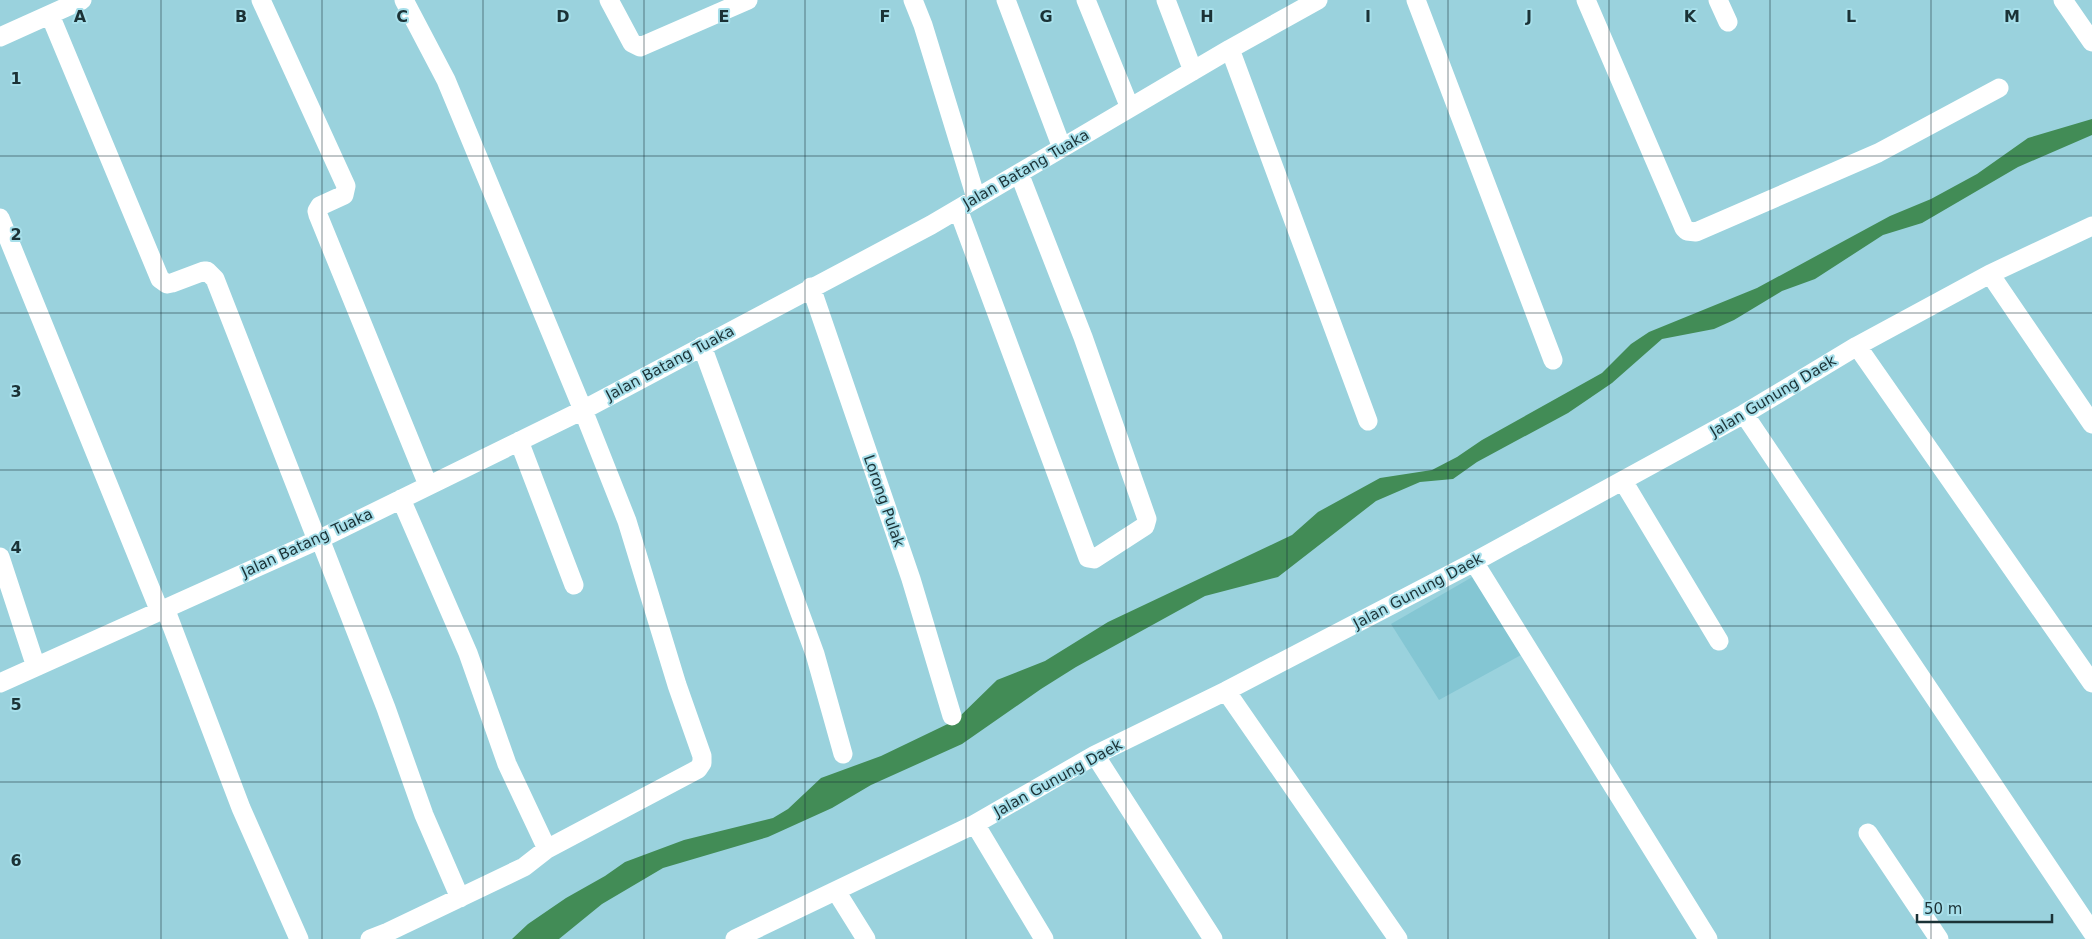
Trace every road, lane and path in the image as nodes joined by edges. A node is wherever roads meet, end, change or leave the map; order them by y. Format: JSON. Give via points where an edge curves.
{"nodes":[{"id":1,"x":82,"y":0,"type":"edge"},
{"id":2,"x":261,"y":0,"type":"edge"},
{"id":3,"x":404,"y":0,"type":"edge"},
{"id":4,"x":609,"y":0,"type":"edge"},
{"id":5,"x":748,"y":0,"type":"edge"},
{"id":6,"x":913,"y":0,"type":"edge"},
{"id":7,"x":1006,"y":0,"type":"edge"},
{"id":8,"x":1086,"y":0,"type":"edge"},
{"id":9,"x":1166,"y":0,"type":"edge"},
{"id":10,"x":1318,"y":0,"type":"edge"},
{"id":11,"x":1416,"y":0,"type":"edge"},
{"id":12,"x":1586,"y":0,"type":"edge"},
{"id":13,"x":1718,"y":0,"type":"edge"},
{"id":14,"x":2063,"y":0,"type":"edge"},
{"id":15,"x":49,"y":10,"type":"edge"},
{"id":16,"x":1728,"y":22,"type":"dead end"},
{"id":17,"x":0,"y":37,"type":"edge"},
{"id":18,"x":2092,"y":42,"type":"edge"},
{"id":19,"x":1230,"y":49,"type":"junction"},
{"id":20,"x":1193,"y":71,"type":"junction"},
{"id":21,"x":1999,"y":88,"type":"dead end"},
{"id":22,"x":1130,"y":108,"type":"junction"},
{"id":23,"x":1062,"y":148,"type":"junction"},
{"id":24,"x":1020,"y":173,"type":"junction"},
{"id":25,"x":976,"y":198,"type":"junction"},
{"id":26,"x":958,"y":209,"type":"junction"},
{"id":27,"x":0,"y":218,"type":"edge"},
{"id":28,"x":2092,"y":226,"type":"edge"},
{"id":29,"x":1990,"y":274,"type":"junction"},
{"id":30,"x":811,"y":288,"type":"junction"},
{"id":31,"x":702,"y":346,"type":"junction"},
{"id":32,"x":1857,"y":346,"type":"junction"},
{"id":33,"x":1553,"y":360,"type":"dead end"},
{"id":34,"x":583,"y":410,"type":"junction"},
{"id":35,"x":1744,"y":414,"type":"junction"},
{"id":36,"x":1368,"y":421,"type":"dead end"},
{"id":37,"x":2092,"y":424,"type":"edge"},
{"id":38,"x":519,"y":441,"type":"junction"},
{"id":39,"x":1623,"y":481,"type":"junction"},
{"id":40,"x":428,"y":486,"type":"junction"},
{"id":41,"x":401,"y":499,"type":"junction"},
{"id":42,"x":318,"y":540,"type":"junction"},
{"id":43,"x":0,"y":557,"type":"edge"},
{"id":44,"x":1474,"y":562,"type":"junction"},
{"id":45,"x":574,"y":585,"type":"dead end"},
{"id":46,"x":162,"y":610,"type":"junction"},
{"id":47,"x":1719,"y":641,"type":"dead end"},
{"id":48,"x":36,"y":667,"type":"junction"},
{"id":49,"x":0,"y":683,"type":"edge"},
{"id":50,"x":2092,"y":683,"type":"edge"},
{"id":51,"x":1226,"y":691,"type":"junction"},
{"id":52,"x":952,"y":716,"type":"dead end"},
{"id":53,"x":843,"y":754,"type":"dead end"},
{"id":54,"x":1095,"y":755,"type":"junction"},
{"id":55,"x":975,"y":824,"type":"junction"},
{"id":56,"x":1868,"y":833,"type":"dead end"},
{"id":57,"x":547,"y":849,"type":"junction"},
{"id":58,"x":836,"y":891,"type":"junction"},
{"id":59,"x":460,"y":898,"type":"junction"},
{"id":60,"x":2092,"y":932,"type":"edge"},
{"id":61,"x":300,"y":939,"type":"edge"},
{"id":62,"x":370,"y":939,"type":"edge"},
{"id":63,"x":735,"y":939,"type":"edge"},
{"id":64,"x":866,"y":939,"type":"edge"},
{"id":65,"x":1044,"y":939,"type":"edge"},
{"id":66,"x":1213,"y":939,"type":"edge"},
{"id":67,"x":1398,"y":939,"type":"edge"},
{"id":68,"x":1708,"y":939,"type":"edge"},
{"id":69,"x":1939,"y":939,"type":"edge"}],
"edges":[{"from":1,"to":15,"type":"street"},
{"from":2,"to":40,"type":"street","via":[[346,186],[344,195],[320,206],[318,215]]},
{"from":3,"to":34,"type":"street","via":[[446,80]]},
{"from":4,"to":5,"type":"street","via":[[632,43],[640,47]]},
{"from":6,"to":25,"type":"street"},
{"from":7,"to":23,"type":"street"},
{"from":8,"to":22,"type":"street"},
{"from":9,"to":20,"type":"street"},
{"from":10,"to":19,"type":"street","name":"Jalan Batang Tuaka"},
{"from":11,"to":33,"type":"street"},
{"from":12,"to":21,"type":"street","via":[[1687,231],[1696,232],[1878,153]]},
{"from":13,"to":16,"type":"street"},
{"from":14,"to":18,"type":"street"},
{"from":15,"to":17,"type":"street"},
{"from":15,"to":42,"type":"street","via":[[160,279],[167,284],[204,271],[215,279]]},
{"from":19,"to":20,"type":"street","name":"Jalan Batang Tuaka"},
{"from":19,"to":36,"type":"street"},
{"from":20,"to":22,"type":"street","name":"Jalan Batang Tuaka"},
{"from":22,"to":23,"type":"street","name":"Jalan Batang Tuaka"},
{"from":23,"to":24,"type":"street","name":"Jalan Batang Tuaka"},
{"from":24,"to":25,"type":"street","name":"Jalan Batang Tuaka"},
{"from":24,"to":26,"type":"street","via":[[1083,337],[1147,519],[1145,526],[1094,559],[1088,558]]},
{"from":25,"to":26,"type":"street","name":"Jalan Batang Tuaka"},
{"from":26,"to":30,"type":"street","name":"Jalan Batang Tuaka"},
{"from":27,"to":46,"type":"street"},
{"from":28,"to":29,"type":"street","name":"Jalan Gunung Daek"},
{"from":29,"to":32,"type":"street","name":"Jalan Gunung Daek"},
{"from":29,"to":37,"type":"street"},
{"from":30,"to":31,"type":"street","name":"Jalan Batang Tuaka"},
{"from":30,"to":52,"type":"street","name":"Lorong Pulak","via":[[911,579]]},
{"from":31,"to":34,"type":"street","name":"Jalan Batang Tuaka"},
{"from":31,"to":53,"type":"street","via":[[815,654]]},
{"from":32,"to":35,"type":"street","name":"Jalan Gunung Daek"},
{"from":32,"to":50,"type":"street"},
{"from":34,"to":38,"type":"street","name":"Jalan Batang Tuaka"},
{"from":34,"to":57,"type":"street","via":[[627,520],[702,763],[682,778]]},
{"from":35,"to":39,"type":"street","name":"Jalan Gunung Daek"},
{"from":35,"to":60,"type":"street"},
{"from":38,"to":40,"type":"street","name":"Jalan Batang Tuaka"},
{"from":38,"to":45,"type":"street"},
{"from":39,"to":44,"type":"street","name":"Jalan Gunung Daek"},
{"from":39,"to":47,"type":"street"},
{"from":40,"to":41,"type":"street","name":"Jalan Batang Tuaka"},
{"from":41,"to":42,"type":"street","name":"Jalan Batang Tuaka"},
{"from":41,"to":57,"type":"street","via":[[468,653],[508,764]]},
{"from":42,"to":46,"type":"street","name":"Jalan Batang Tuaka"},
{"from":42,"to":59,"type":"street","via":[[386,708],[424,815]]},
{"from":43,"to":48,"type":"street"},
{"from":44,"to":51,"type":"street","name":"Jalan Gunung Daek"},
{"from":44,"to":68,"type":"street"},
{"from":46,"to":48,"type":"street","name":"Jalan Batang Tuaka"},
{"from":46,"to":61,"type":"street","via":[[241,808]]},
{"from":48,"to":49,"type":"street","name":"Jalan Batang Tuaka"},
{"from":51,"to":54,"type":"street","name":"Jalan Gunung Daek"},
{"from":51,"to":67,"type":"street"},
{"from":54,"to":55,"type":"street","name":"Jalan Gunung Daek"},
{"from":54,"to":66,"type":"street"},
{"from":55,"to":58,"type":"street","name":"Jalan Gunung Daek"},
{"from":55,"to":65,"type":"street"},
{"from":56,"to":69,"type":"street"},
{"from":57,"to":59,"type":"street","via":[[524,867]]},
{"from":58,"to":63,"type":"street","name":"Jalan Gunung Daek"},
{"from":58,"to":64,"type":"street"},
{"from":59,"to":62,"type":"street"}]}
